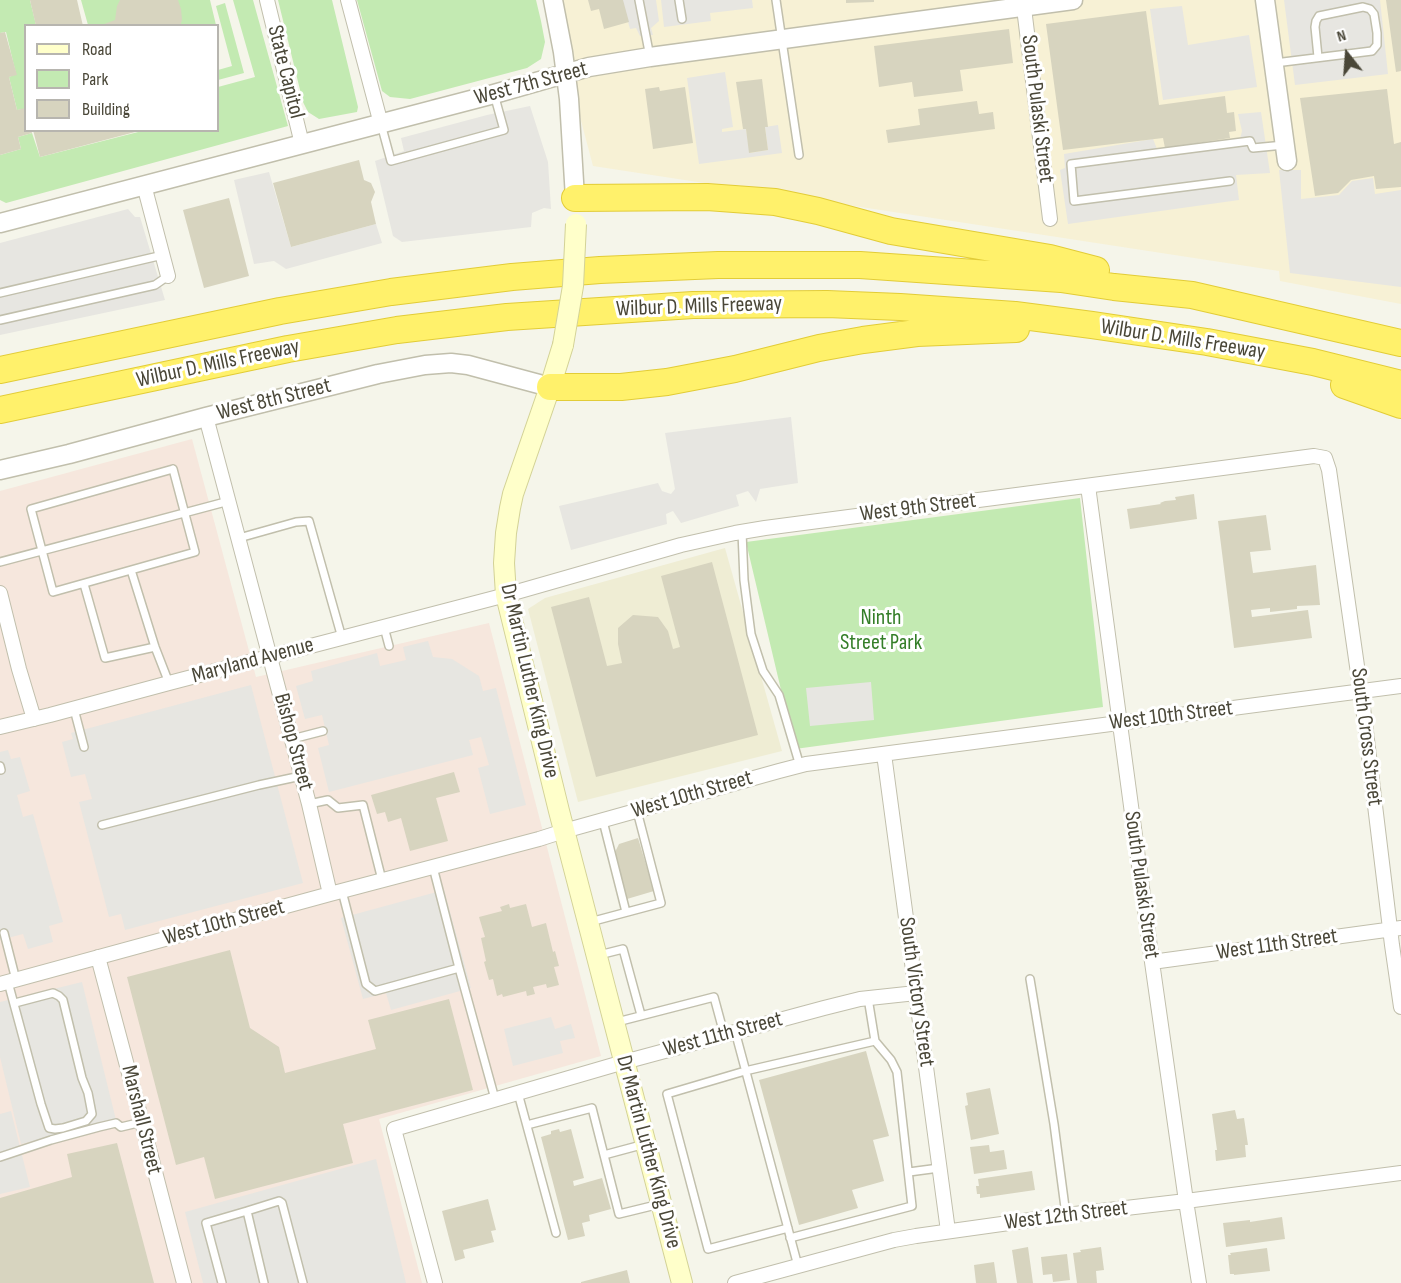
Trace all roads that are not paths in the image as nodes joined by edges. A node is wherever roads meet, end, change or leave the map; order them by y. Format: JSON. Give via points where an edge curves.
{"nodes":[{"id":1,"x":267,"y":0,"type":"edge"},
{"id":2,"x":348,"y":0,"type":"edge"},
{"id":3,"x":553,"y":0,"type":"edge"},
{"id":4,"x":639,"y":0,"type":"edge"},
{"id":5,"x":679,"y":0,"type":"edge"},
{"id":6,"x":776,"y":0,"type":"edge"},
{"id":7,"x":1073,"y":0,"type":"edge"},
{"id":8,"x":1265,"y":0,"type":"edge"},
{"id":9,"x":1024,"y":4,"type":"edge"},
{"id":10,"x":682,"y":19,"type":"dead end"},
{"id":11,"x":782,"y":39,"type":"junction"},
{"id":12,"x":650,"y":57,"type":"junction"},
{"id":13,"x":1318,"y":57,"type":"junction"},
{"id":14,"x":1273,"y":63,"type":"junction"},
{"id":15,"x":566,"y":73,"type":"junction"},
{"id":16,"x":494,"y":94,"type":"junction"},
{"id":17,"x":381,"y":124,"type":"junction"},
{"id":18,"x":302,"y":144,"type":"junction"},
{"id":19,"x":1285,"y":153,"type":"joint"},
{"id":20,"x":799,"y":155,"type":"dead end"},
{"id":21,"x":1230,"y":181,"type":"dead end"},
{"id":22,"x":144,"y":185,"type":"junction"},
{"id":23,"x":575,"y":198,"type":"junction"},
{"id":24,"x":1050,"y":219,"type":"dead end"},
{"id":25,"x":0,"y":223,"type":"edge"},
{"id":26,"x":163,"y":255,"type":"junction"},
{"id":27,"x":168,"y":276,"type":"joint"},
{"id":28,"x":0,"y":293,"type":"edge"},
{"id":29,"x":1192,"y":295,"type":"junction"},
{"id":30,"x":0,"y":320,"type":"edge"},
{"id":31,"x":1092,"y":325,"type":"junction"},
{"id":32,"x":1341,"y":328,"type":"junction"},
{"id":33,"x":1401,"y":332,"type":"edge"},
{"id":34,"x":1401,"y":343,"type":"edge"},
{"id":35,"x":1248,"y":350,"type":"junction"},
{"id":36,"x":0,"y":369,"type":"edge"},
{"id":37,"x":1401,"y":384,"type":"edge"},
{"id":38,"x":550,"y":387,"type":"junction"},
{"id":39,"x":1401,"y":405,"type":"edge"},
{"id":40,"x":0,"y":410,"type":"edge"},
{"id":41,"x":206,"y":417,"type":"junction"},
{"id":42,"x":1329,"y":468,"type":"joint"},
{"id":43,"x":0,"y":470,"type":"edge"},
{"id":44,"x":1088,"y":486,"type":"junction"},
{"id":45,"x":229,"y":501,"type":"junction"},
{"id":46,"x":185,"y":513,"type":"junction"},
{"id":47,"x":742,"y":532,"type":"junction"},
{"id":48,"x":239,"y":538,"type":"junction"},
{"id":49,"x":42,"y":551,"type":"junction"},
{"id":50,"x":0,"y":562,"type":"edge"},
{"id":51,"x":131,"y":570,"type":"junction"},
{"id":52,"x":84,"y":584,"type":"junction"},
{"id":53,"x":0,"y":593,"type":"edge"},
{"id":54,"x":506,"y":595,"type":"junction"},
{"id":55,"x":384,"y":627,"type":"junction"},
{"id":56,"x":342,"y":638,"type":"junction"},
{"id":57,"x":389,"y":646,"type":"dead end"},
{"id":58,"x":155,"y":647,"type":"junction"},
{"id":59,"x":270,"y":656,"type":"junction"},
{"id":60,"x":169,"y":683,"type":"junction"},
{"id":61,"x":1401,"y":686,"type":"edge"},
{"id":62,"x":1361,"y":692,"type":"junction"},
{"id":63,"x":74,"y":709,"type":"junction"},
{"id":64,"x":34,"y":719,"type":"junction"},
{"id":65,"x":1119,"y":722,"type":"junction"},
{"id":66,"x":0,"y":727,"type":"edge"},
{"id":67,"x":323,"y":731,"type":"dead end"},
{"id":68,"x":292,"y":739,"type":"junction"},
{"id":69,"x":84,"y":747,"type":"dead end"},
{"id":70,"x":885,"y":754,"type":"junction"},
{"id":71,"x":800,"y":766,"type":"junction"},
{"id":72,"x":301,"y":776,"type":"junction"},
{"id":73,"x":309,"y":804,"type":"junction"},
{"id":74,"x":637,"y":811,"type":"junction"},
{"id":75,"x":603,"y":821,"type":"junction"},
{"id":76,"x":102,"y":825,"type":"dead end"},
{"id":77,"x":564,"y":831,"type":"junction"},
{"id":78,"x":433,"y":867,"type":"junction"},
{"id":79,"x":382,"y":881,"type":"junction"},
{"id":80,"x":336,"y":893,"type":"junction"},
{"id":81,"x":626,"y":912,"type":"junction"},
{"id":82,"x":588,"y":922,"type":"junction"},
{"id":83,"x":1396,"y":929,"type":"edge"},
{"id":84,"x":4,"y":933,"type":"dead end"},
{"id":85,"x":596,"y":956,"type":"junction"},
{"id":86,"x":98,"y":957,"type":"junction"},
{"id":87,"x":1152,"y":962,"type":"junction"},
{"id":88,"x":459,"y":968,"type":"junction"},
{"id":89,"x":1030,"y":979,"type":"dead end"},
{"id":90,"x":8,"y":982,"type":"edge"},
{"id":91,"x":916,"y":993,"type":"junction"},
{"id":92,"x":868,"y":998,"type":"junction"},
{"id":93,"x":15,"y":1003,"type":"junction"},
{"id":94,"x":1401,"y":1007,"type":"edge"},
{"id":95,"x":641,"y":1015,"type":"junction"},
{"id":96,"x":614,"y":1023,"type":"junction"},
{"id":97,"x":729,"y":1033,"type":"junction"},
{"id":98,"x":875,"y":1041,"type":"junction"},
{"id":99,"x":624,"y":1062,"type":"junction"},
{"id":100,"x":745,"y":1071,"type":"junction"},
{"id":101,"x":518,"y":1093,"type":"junction"},
{"id":102,"x":495,"y":1100,"type":"junction"},
{"id":103,"x":142,"y":1122,"type":"junction"},
{"id":104,"x":527,"y":1125,"type":"junction"},
{"id":105,"x":646,"y":1144,"type":"junction"},
{"id":106,"x":604,"y":1155,"type":"junction"},
{"id":107,"x":0,"y":1157,"type":"edge"},
{"id":108,"x":939,"y":1168,"type":"junction"},
{"id":109,"x":909,"y":1172,"type":"junction"},
{"id":110,"x":1401,"y":1173,"type":"edge"},
{"id":111,"x":1186,"y":1201,"type":"junction"},
{"id":112,"x":661,"y":1204,"type":"junction"},
{"id":113,"x":247,"y":1211,"type":"junction"},
{"id":114,"x":1066,"y":1215,"type":"junction"},
{"id":115,"x":788,"y":1228,"type":"junction"},
{"id":116,"x":948,"y":1231,"type":"junction"},
{"id":117,"x":556,"y":1233,"type":"dead end"},
{"id":118,"x":790,"y":1238,"type":"junction"},
{"id":119,"x":798,"y":1266,"type":"junction"},
{"id":120,"x":184,"y":1283,"type":"edge"},
{"id":121,"x":222,"y":1283,"type":"edge"},
{"id":122,"x":264,"y":1283,"type":"edge"},
{"id":123,"x":303,"y":1283,"type":"edge"},
{"id":124,"x":435,"y":1283,"type":"edge"},
{"id":125,"x":682,"y":1283,"type":"edge"},
{"id":126,"x":735,"y":1283,"type":"edge"},
{"id":127,"x":1199,"y":1283,"type":"edge"}],
"edges":[{"from":1,"to":18,"type":"street","name":"State Capitol"},
{"from":2,"to":17,"type":"street"},
{"from":3,"to":15,"type":"street","name":"Dr Martin Luther King Drive"},
{"from":4,"to":12,"type":"lane"},
{"from":5,"to":10,"type":"lane"},
{"from":6,"to":11,"type":"lane"},
{"from":7,"to":9,"type":"street","name":"West 7th Street"},
{"from":8,"to":14,"type":"street"},
{"from":9,"to":11,"type":"street","name":"West 7th Street"},
{"from":9,"to":24,"type":"street","name":"South Pulaski Street"},
{"from":11,"to":12,"type":"street","name":"West 7th Street"},
{"from":11,"to":20,"type":"lane"},
{"from":12,"to":15,"type":"street","name":"West 7th Street"},
{"from":13,"to":13,"type":"lane","via":[[1372,51],[1377,45],[1377,33],[1370,9],[1320,16],[1315,27]]},
{"from":13,"to":14,"type":"lane"},
{"from":14,"to":19,"type":"street"},
{"from":15,"to":16,"type":"street","name":"West 7th Street"},
{"from":15,"to":23,"type":"street","name":"Dr Martin Luther King Drive"},
{"from":16,"to":17,"type":"street","name":"West 7th Street"},
{"from":16,"to":17,"type":"lane","via":[[504,130],[391,161]]},
{"from":17,"to":18,"type":"street","name":"West 7th Street"},
{"from":18,"to":22,"type":"street","name":"West 7th Street"},
{"from":19,"to":21,"type":"lane","via":[[1253,148],[1250,141],[1071,164],[1074,201]]},
{"from":22,"to":25,"type":"street","name":"West 7th Street"},
{"from":22,"to":26,"type":"street"},
{"from":23,"to":29,"type":"highway","via":[[707,197],[775,202],[891,231],[1050,258]]},
{"from":23,"to":38,"type":"main road","name":"Dr Martin Luther King Drive","bridge":true,"via":[[573,286],[563,345]]},
{"from":26,"to":27,"type":"street"},
{"from":26,"to":28,"type":"lane"},
{"from":27,"to":30,"type":"lane","via":[[155,285]]},
{"from":29,"to":32,"type":"highway","name":"Wilbur D. Mills Freeway"},
{"from":29,"to":36,"type":"highway","name":"Wilbur D. Mills Freeway","via":[[1061,279],[860,265],[632,267],[391,292]]},
{"from":31,"to":35,"type":"highway","name":"Wilbur D. Mills Freeway"},
{"from":31,"to":38,"type":"highway","via":[[916,333],[826,347],[667,382],[621,387]]},
{"from":31,"to":40,"type":"highway","name":"Wilbur D. Mills Freeway","via":[[1016,315],[827,304],[693,304],[507,317],[397,330],[288,349]]},
{"from":32,"to":33,"type":"highway"},
{"from":32,"to":34,"type":"highway","name":"Wilbur D. Mills Freeway"},
{"from":35,"to":37,"type":"highway","name":"Wilbur D. Mills Freeway"},
{"from":35,"to":39,"type":"highway"},
{"from":38,"to":41,"type":"street","name":"West 8th Street","via":[[468,365],[425,365]]},
{"from":38,"to":54,"type":"main road","name":"Dr Martin Luther King Drive","via":[[510,508],[504,563]]},
{"from":41,"to":43,"type":"street","name":"West 8th Street"},
{"from":41,"to":45,"type":"street","name":"Bishop Street"},
{"from":42,"to":44,"type":"street","name":"West 9th Street","via":[[1325,458],[1314,456]]},
{"from":42,"to":62,"type":"street","name":"South Cross Street"},
{"from":44,"to":47,"type":"street","name":"West 9th Street"},
{"from":44,"to":65,"type":"street","name":"South Pulaski Street"},
{"from":45,"to":46,"type":"lane"},
{"from":45,"to":48,"type":"street","name":"Bishop Street"},
{"from":46,"to":49,"type":"lane"},
{"from":46,"to":49,"type":"lane","via":[[173,469],[31,509]]},
{"from":46,"to":51,"type":"lane","via":[[195,552]]},
{"from":47,"to":54,"type":"street","name":"West 9th Street","via":[[681,545]]},
{"from":47,"to":71,"type":"lane","via":[[751,634],[763,670],[779,695]]},
{"from":48,"to":56,"type":"lane","via":[[309,521]]},
{"from":48,"to":59,"type":"street","name":"Bishop Street"},
{"from":49,"to":50,"type":"lane"},
{"from":49,"to":52,"type":"lane","via":[[53,592]]},
{"from":51,"to":52,"type":"lane"},
{"from":51,"to":58,"type":"lane"},
{"from":52,"to":58,"type":"lane","via":[[105,658]]},
{"from":53,"to":64,"type":"street"},
{"from":54,"to":55,"type":"street","name":"Maryland Avenue"},
{"from":54,"to":77,"type":"main road","name":"Dr Martin Luther King Drive"},
{"from":55,"to":56,"type":"street","name":"Maryland Avenue"},
{"from":55,"to":57,"type":"lane"},
{"from":56,"to":59,"type":"street","name":"Maryland Avenue"},
{"from":58,"to":60,"type":"lane"},
{"from":59,"to":60,"type":"street","name":"Maryland Avenue"},
{"from":59,"to":68,"type":"street","name":"Bishop Street"},
{"from":60,"to":63,"type":"street","name":"Maryland Avenue"},
{"from":61,"to":62,"type":"street","name":"West 10th Street"},
{"from":62,"to":65,"type":"street","name":"West 10th Street"},
{"from":62,"to":83,"type":"street","name":"South Cross Street"},
{"from":63,"to":64,"type":"street","name":"Maryland Avenue"},
{"from":63,"to":69,"type":"lane"},
{"from":64,"to":66,"type":"street","name":"Maryland Avenue"},
{"from":65,"to":70,"type":"street","name":"West 10th Street"},
{"from":65,"to":87,"type":"street","name":"South Pulaski Street"},
{"from":67,"to":68,"type":"lane"},
{"from":68,"to":72,"type":"street","name":"Bishop Street"},
{"from":70,"to":71,"type":"street","name":"West 10th Street"},
{"from":70,"to":91,"type":"street","name":"South Victory Street"},
{"from":71,"to":74,"type":"street","name":"West 10th Street"},
{"from":72,"to":73,"type":"street","name":"Bishop Street"},
{"from":72,"to":76,"type":"lane"},
{"from":73,"to":79,"type":"lane","via":[[328,800],[338,808],[363,805]]},
{"from":73,"to":80,"type":"street","name":"Bishop Street"},
{"from":74,"to":75,"type":"street","name":"West 10th Street"},
{"from":74,"to":81,"type":"lane","via":[[661,903]]},
{"from":75,"to":77,"type":"street","name":"West 10th Street"},
{"from":75,"to":81,"type":"lane"},
{"from":77,"to":78,"type":"street","name":"West 10th Street"},
{"from":77,"to":82,"type":"main road","name":"Dr Martin Luther King Drive"},
{"from":78,"to":79,"type":"street","name":"West 10th Street"},
{"from":78,"to":88,"type":"lane"},
{"from":79,"to":80,"type":"street","name":"West 10th Street"},
{"from":80,"to":86,"type":"street","name":"West 10th Street"},
{"from":80,"to":88,"type":"lane","via":[[366,984],[375,991]]},
{"from":81,"to":82,"type":"lane"},
{"from":82,"to":85,"type":"main road","name":"Dr Martin Luther King Drive"},
{"from":83,"to":87,"type":"street","name":"West 11th Street"},
{"from":83,"to":94,"type":"street","name":"South Cross Street"},
{"from":84,"to":90,"type":"lane"},
{"from":85,"to":95,"type":"lane","via":[[623,949]]},
{"from":85,"to":96,"type":"main road","name":"Dr Martin Luther King Drive"},
{"from":86,"to":90,"type":"street","name":"West 10th Street"},
{"from":86,"to":103,"type":"street","name":"Marshall Street"},
{"from":87,"to":111,"type":"street","name":"South Pulaski Street"},
{"from":88,"to":102,"type":"lane"},
{"from":89,"to":114,"type":"lane"},
{"from":90,"to":93,"type":"lane"},
{"from":91,"to":92,"type":"street","name":"West 11th Street"},
{"from":91,"to":108,"type":"street","name":"South Victory Street"},
{"from":92,"to":97,"type":"street","name":"West 11th Street"},
{"from":92,"to":98,"type":"lane"},
{"from":93,"to":93,"type":"lane","via":[[49,1128],[86,1121],[92,1114],[63,1000],[53,993]]},
{"from":95,"to":96,"type":"lane"},
{"from":95,"to":97,"type":"lane","via":[[714,997]]},
{"from":96,"to":99,"type":"main road","name":"Dr Martin Luther King Drive"},
{"from":97,"to":99,"type":"street","name":"West 11th Street"},
{"from":97,"to":100,"type":"lane"},
{"from":98,"to":100,"type":"lane"},
{"from":98,"to":109,"type":"lane","via":[[897,1072]]},
{"from":99,"to":101,"type":"street","name":"West 11th Street"},
{"from":99,"to":105,"type":"main road","name":"Dr Martin Luther King Drive"},
{"from":100,"to":115,"type":"lane"},
{"from":100,"to":115,"type":"lane","via":[[667,1094],[708,1249]]},
{"from":101,"to":102,"type":"street","name":"West 11th Street"},
{"from":101,"to":104,"type":"lane"},
{"from":102,"to":124,"type":"street","name":"West 11th Street","via":[[394,1129]]},
{"from":103,"to":107,"type":"lane","via":[[99,1127]]},
{"from":103,"to":120,"type":"street","name":"Marshall Street"},
{"from":104,"to":106,"type":"lane","via":[[592,1108]]},
{"from":104,"to":117,"type":"lane"},
{"from":105,"to":106,"type":"lane"},
{"from":105,"to":112,"type":"main road","name":"Dr Martin Luther King Drive"},
{"from":106,"to":112,"type":"lane","via":[[619,1214]]},
{"from":108,"to":109,"type":"lane"},
{"from":108,"to":116,"type":"street","name":"South Victory Street"},
{"from":109,"to":118,"type":"lane","via":[[912,1206]]},
{"from":110,"to":111,"type":"street","name":"West 12th Street"},
{"from":111,"to":114,"type":"street","name":"West 12th Street"},
{"from":111,"to":127,"type":"street","name":"South Pulaski Street"},
{"from":112,"to":125,"type":"main road","name":"Dr Martin Luther King Drive"},
{"from":113,"to":121,"type":"lane","via":[[206,1222]]},
{"from":113,"to":122,"type":"lane"},
{"from":113,"to":123,"type":"lane","via":[[282,1203]]},
{"from":114,"to":116,"type":"street","name":"West 12th Street"},
{"from":115,"to":118,"type":"lane"},
{"from":116,"to":119,"type":"street","name":"West 12th Street","via":[[894,1240]]},
{"from":118,"to":119,"type":"lane"},
{"from":119,"to":126,"type":"street","name":"West 12th Street"}]}
